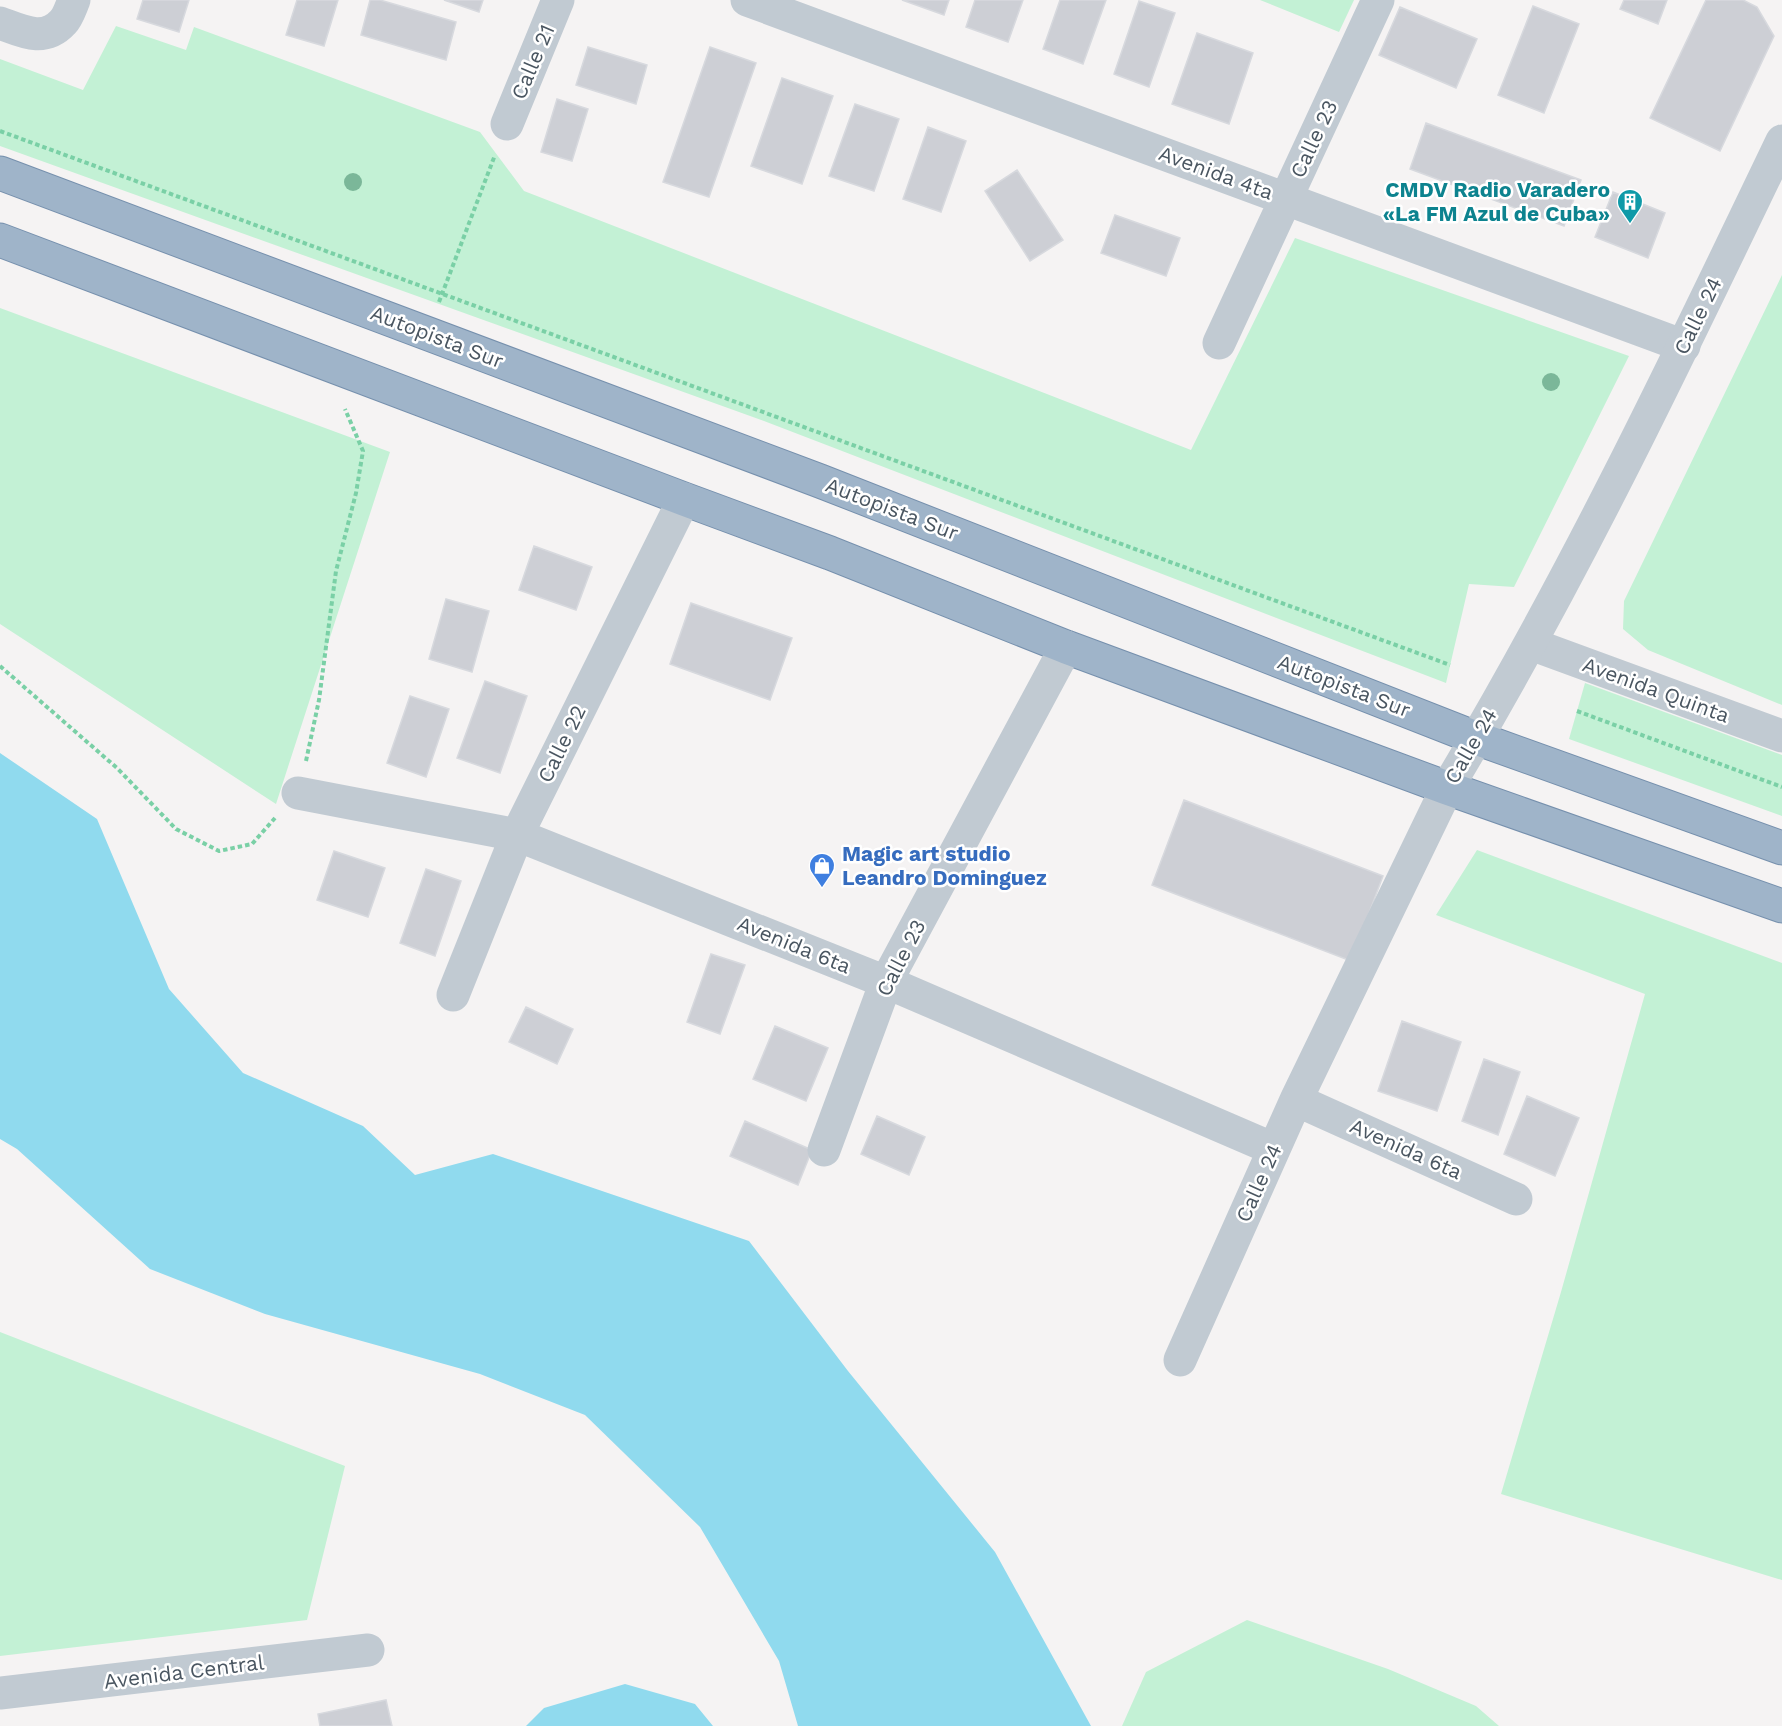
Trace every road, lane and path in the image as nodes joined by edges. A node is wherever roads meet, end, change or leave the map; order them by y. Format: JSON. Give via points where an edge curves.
{"nodes":[{"id":1,"x":74,"y":0,"type":"edge"},
{"id":2,"x":558,"y":0,"type":"edge"},
{"id":3,"x":747,"y":0,"type":"edge"},
{"id":4,"x":1378,"y":0,"type":"edge"},
{"id":5,"x":0,"y":23,"type":"edge"},
{"id":6,"x":507,"y":124,"type":"joint"},
{"id":7,"x":0,"y":131,"type":"edge"},
{"id":8,"x":1782,"y":141,"type":"edge"},
{"id":9,"x":0,"y":173,"type":"edge"},
{"id":10,"x":1286,"y":199,"type":"junction"},
{"id":11,"x":0,"y":240,"type":"edge"},
{"id":12,"x":442,"y":293,"type":"junction"},
{"id":13,"x":427,"y":333,"type":"junction"},
{"id":14,"x":1219,"y":343,"type":"dead end"},
{"id":15,"x":1684,"y":346,"type":"junction"},
{"id":16,"x":322,"y":362,"type":"junction"},
{"id":17,"x":684,"y":499,"type":"junction"},
{"id":18,"x":1531,"y":644,"type":"junction"},
{"id":19,"x":1066,"y":647,"type":"junction"},
{"id":20,"x":1450,"y":665,"type":"dead end"},
{"id":21,"x":0,"y":666,"type":"edge"},
{"id":22,"x":1577,"y":711,"type":"dead end"},
{"id":23,"x":1782,"y":736,"type":"edge"},
{"id":24,"x":1476,"y":738,"type":"junction"},
{"id":25,"x":1782,"y":787,"type":"edge"},
{"id":26,"x":1446,"y":788,"type":"junction"},
{"id":27,"x":298,"y":793,"type":"junction"},
{"id":28,"x":517,"y":835,"type":"junction"},
{"id":29,"x":1782,"y":848,"type":"edge"},
{"id":30,"x":1782,"y":906,"type":"edge"},
{"id":31,"x":886,"y":982,"type":"junction"},
{"id":32,"x":453,"y":995,"type":"dead end"},
{"id":33,"x":1296,"y":1100,"type":"junction"},
{"id":34,"x":1274,"y":1149,"type":"junction"},
{"id":35,"x":824,"y":1150,"type":"dead end"},
{"id":36,"x":1516,"y":1199,"type":"dead end"},
{"id":37,"x":1180,"y":1360,"type":"dead end"},
{"id":38,"x":368,"y":1650,"type":"dead end"},
{"id":39,"x":0,"y":1693,"type":"edge"}],
"edges":[{"from":1,"to":5,"type":"street","via":[[64,22],[49,31],[34,35]]},
{"from":2,"to":6,"type":"street","name":"Calle 21"},
{"from":3,"to":10,"type":"street","name":"Avenida 4ta"},
{"from":4,"to":10,"type":"street","name":"Calle 23"},
{"from":6,"to":12,"type":"path"},
{"from":7,"to":12,"type":"path"},
{"from":8,"to":15,"type":"street","name":"Calle 24"},
{"from":9,"to":13,"type":"highway","name":"Autopista Sur"},
{"from":10,"to":14,"type":"street","name":"Calle 23"},
{"from":10,"to":15,"type":"street","name":"Avenida 4ta"},
{"from":11,"to":16,"type":"highway"},
{"from":12,"to":13,"type":"path"},
{"from":12,"to":20,"type":"path"},
{"from":13,"to":24,"type":"highway","name":"Autopista Sur","via":[[820,481]]},
{"from":15,"to":18,"type":"street","name":"Calle 24"},
{"from":16,"to":17,"type":"highway"},
{"from":16,"to":27,"type":"path","via":[[363,451],[336,571],[319,700]]},
{"from":17,"to":19,"type":"highway","via":[[830,552]]},
{"from":17,"to":28,"type":"street","name":"Calle 22"},
{"from":18,"to":23,"type":"street","name":"Avenida Quinta"},
{"from":18,"to":24,"type":"street","name":"Calle 24"},
{"from":19,"to":26,"type":"highway"},
{"from":19,"to":31,"type":"street","name":"Calle 23"},
{"from":21,"to":27,"type":"path","via":[[117,768],[176,829],[219,851],[252,844]]},
{"from":22,"to":25,"type":"path"},
{"from":24,"to":26,"type":"street","name":"Calle 24"},
{"from":24,"to":29,"type":"highway","name":"Autopista Sur"},
{"from":26,"to":30,"type":"highway"},
{"from":26,"to":33,"type":"street","name":"Calle 24"},
{"from":27,"to":28,"type":"street","name":"Avenida 6ta"},
{"from":28,"to":31,"type":"street","name":"Avenida 6ta"},
{"from":28,"to":32,"type":"street","name":"Calle 22"},
{"from":31,"to":34,"type":"street","name":"Avenida 6ta"},
{"from":31,"to":35,"type":"street","name":"Calle 23"},
{"from":33,"to":34,"type":"street","name":"Calle 24"},
{"from":33,"to":36,"type":"street","name":"Avenida 6ta"},
{"from":34,"to":37,"type":"street","name":"Calle 24"},
{"from":38,"to":39,"type":"street","name":"Avenida Central"}]}
